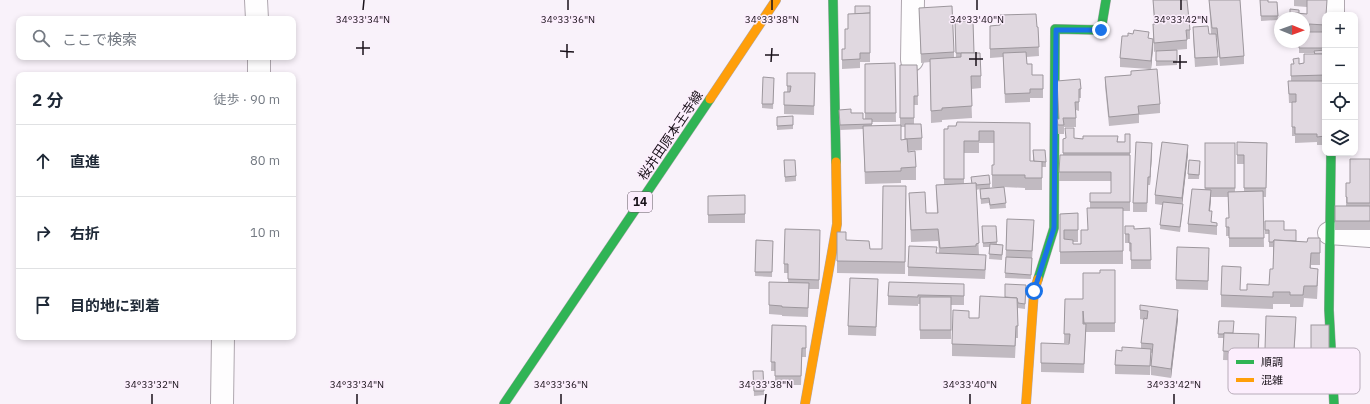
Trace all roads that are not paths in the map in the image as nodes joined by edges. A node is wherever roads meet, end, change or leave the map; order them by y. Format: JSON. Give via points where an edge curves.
{"nodes":[{"id":1,"x":256,"y":0,"type":"edge"},
{"id":2,"x":776,"y":0,"type":"edge"},
{"id":3,"x":833,"y":0,"type":"edge"},
{"id":4,"x":913,"y":0,"type":"edge"},
{"id":5,"x":1106,"y":0,"type":"edge"},
{"id":6,"x":1334,"y":0,"type":"edge"},
{"id":7,"x":1333,"y":12,"type":"edge"},
{"id":8,"x":257,"y":16,"type":"edge"},
{"id":9,"x":259,"y":60,"type":"edge"},
{"id":10,"x":912,"y":60,"type":"dead end"},
{"id":11,"x":258,"y":72,"type":"edge"},
{"id":12,"x":1331,"y":156,"type":"edge"},
{"id":13,"x":1329,"y":233,"type":"junction"},
{"id":14,"x":1370,"y":236,"type":"edge"},
{"id":15,"x":224,"y":340,"type":"edge"},
{"id":16,"x":1332,"y":348,"type":"edge"},
{"id":17,"x":1333,"y":394,"type":"edge"},
{"id":18,"x":222,"y":404,"type":"edge"},
{"id":19,"x":504,"y":404,"type":"edge"},
{"id":20,"x":805,"y":404,"type":"edge"},
{"id":21,"x":1026,"y":404,"type":"edge"},
{"id":22,"x":1334,"y":404,"type":"edge"}],
"edges":[{"from":1,"to":8,"type":"street"},
{"from":2,"to":19,"type":"street","name":"桜井田原本王寺線","number":"14"},
{"from":3,"to":20,"type":"street","via":[[837,224]]},
{"from":4,"to":10,"type":"street"},
{"from":5,"to":21,"type":"street","via":[[1101,30],[1056,30],[1054,228],[1034,291]]},
{"from":6,"to":7,"type":"street"},
{"from":9,"to":11,"type":"street"},
{"from":12,"to":13,"type":"street"},
{"from":13,"to":14,"type":"street"},
{"from":13,"to":16,"type":"street"},
{"from":15,"to":18,"type":"street"},
{"from":17,"to":22,"type":"street"}]}
